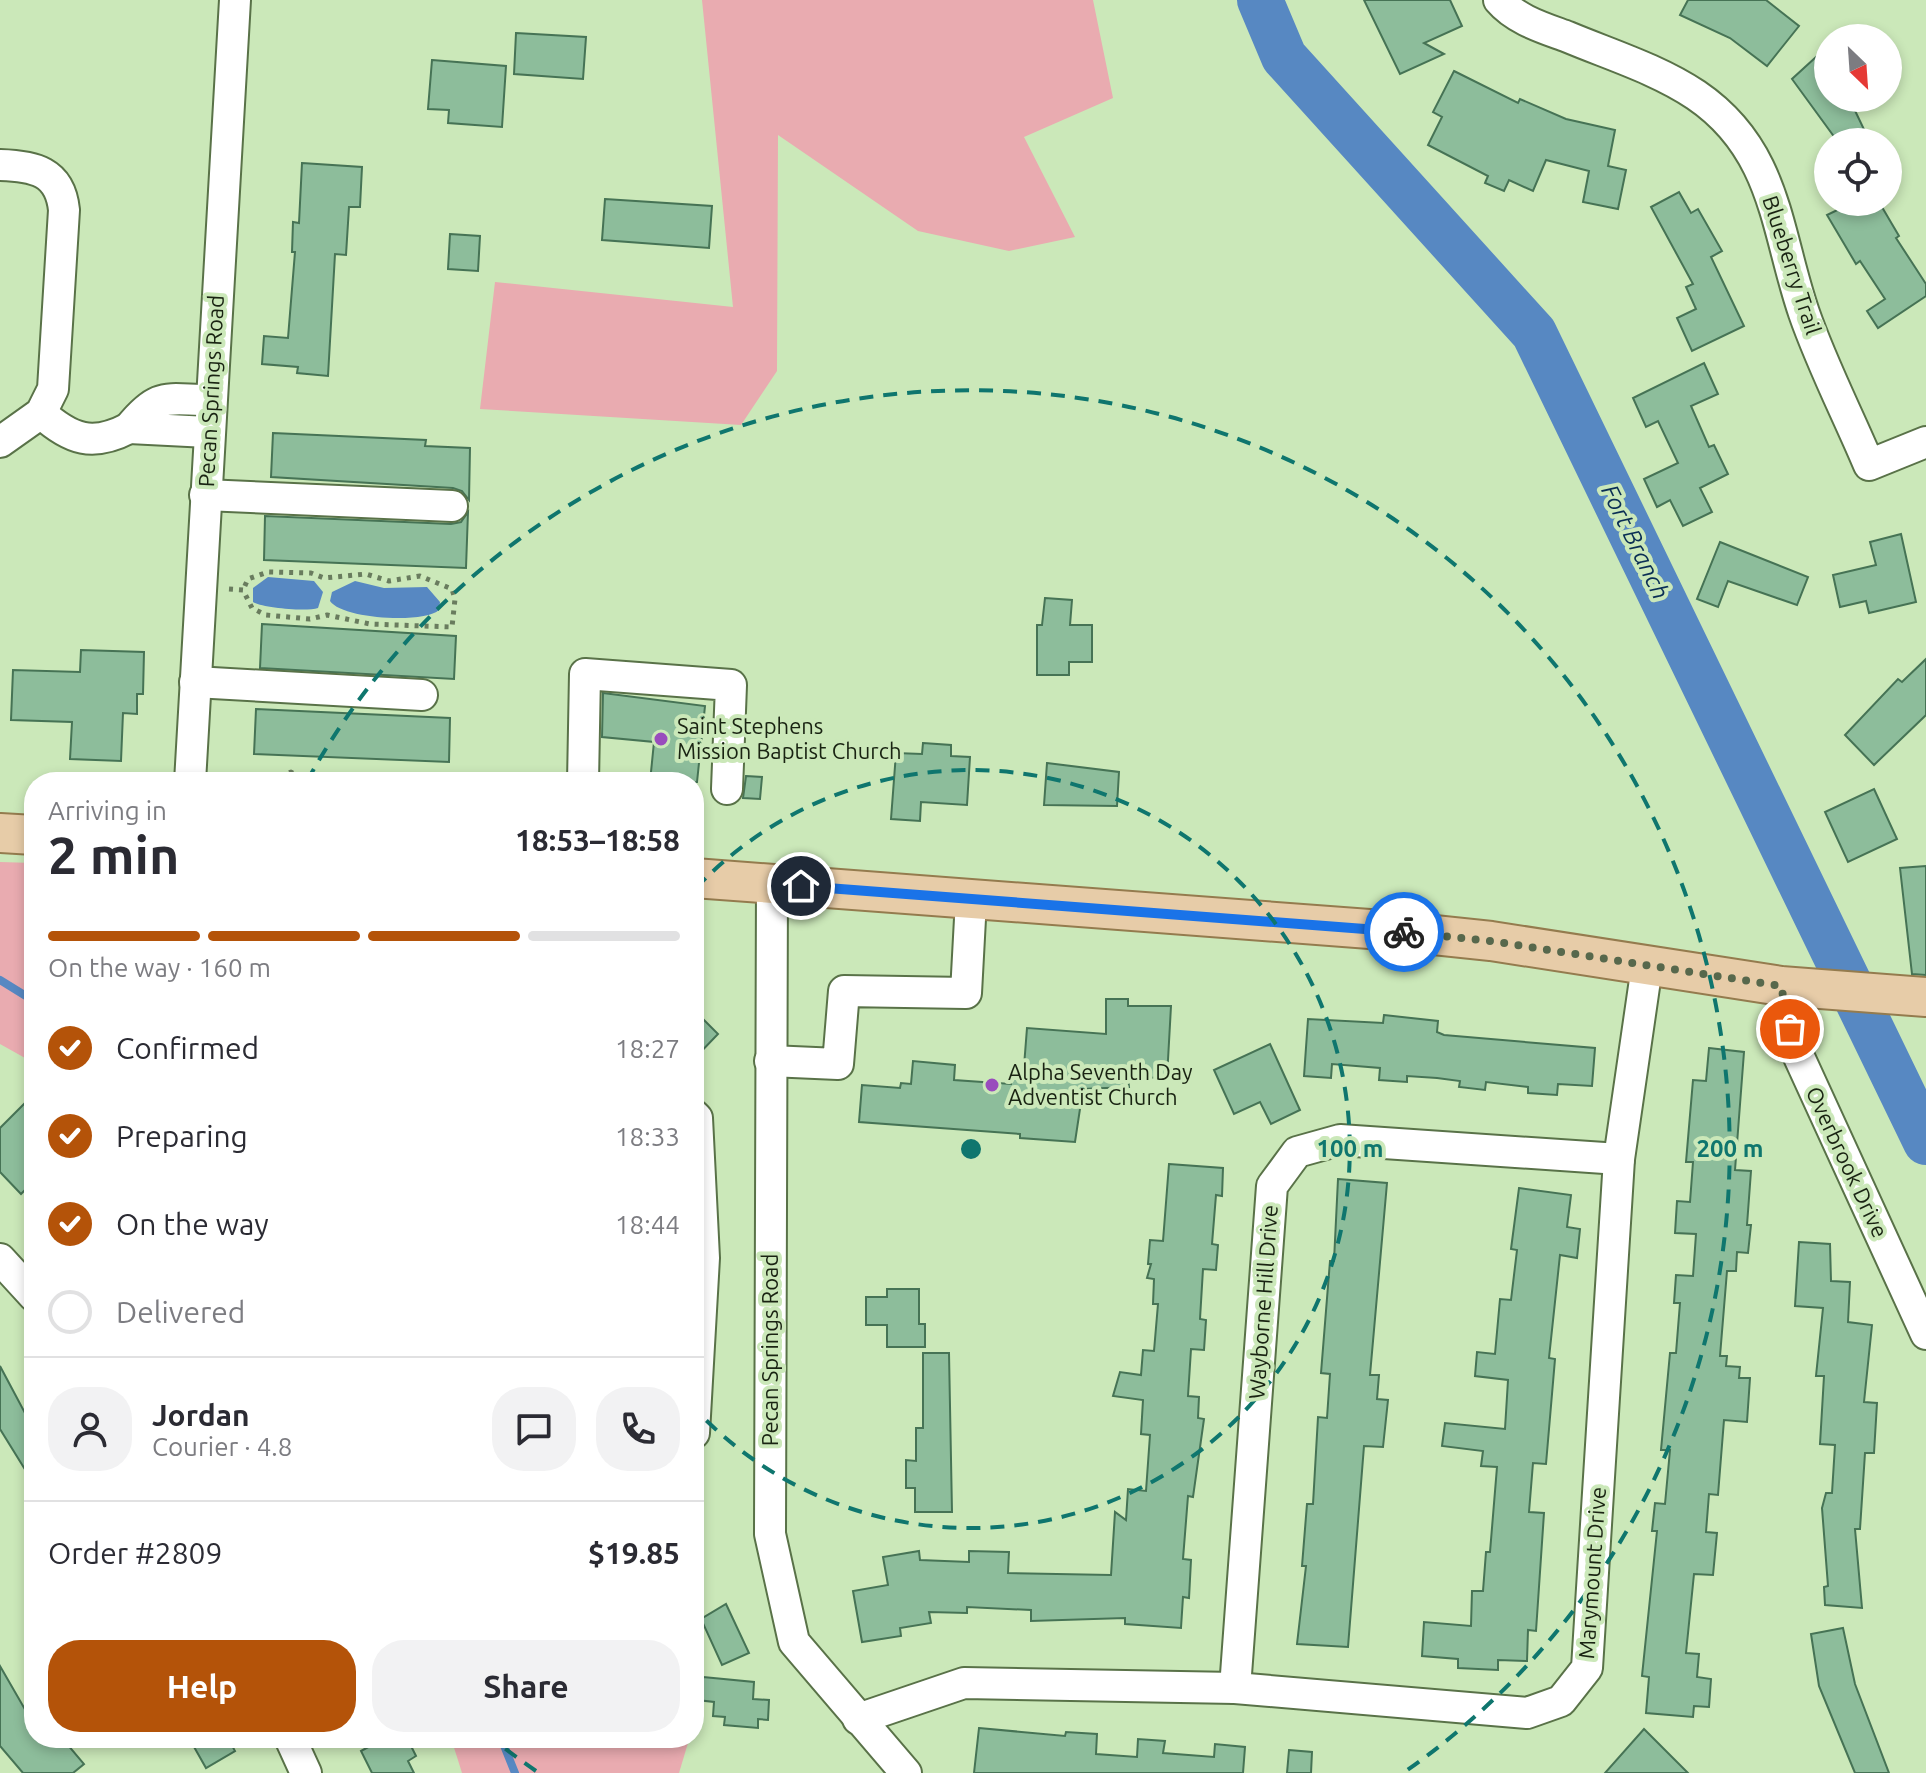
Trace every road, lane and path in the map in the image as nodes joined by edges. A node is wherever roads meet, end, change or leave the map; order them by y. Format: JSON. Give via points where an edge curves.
{"nodes":[{"id":1,"x":235,"y":0,"type":"edge"},
{"id":2,"x":1499,"y":0,"type":"edge"},
{"id":3,"x":0,"y":165,"type":"edge"},
{"id":4,"x":210,"y":400,"type":"junction"},
{"id":5,"x":41,"y":413,"type":"junction"},
{"id":6,"x":129,"y":428,"type":"junction"},
{"id":7,"x":208,"y":432,"type":"junction"},
{"id":8,"x":0,"y":442,"type":"edge"},
{"id":9,"x":1926,"y":442,"type":"edge"},
{"id":10,"x":205,"y":495,"type":"junction"},
{"id":11,"x":452,"y":506,"type":"dead end"},
{"id":12,"x":229,"y":589,"type":"dead end"},
{"id":13,"x":243,"y":590,"type":"junction"},
{"id":14,"x":195,"y":682,"type":"junction"},
{"id":15,"x":422,"y":695,"type":"dead end"},
{"id":16,"x":190,"y":772,"type":"edge"},
{"id":17,"x":583,"y":772,"type":"edge"},
{"id":18,"x":727,"y":789,"type":"dead end"},
{"id":19,"x":0,"y":833,"type":"edge"},
{"id":20,"x":24,"y":834,"type":"edge"},
{"id":21,"x":704,"y":879,"type":"edge"},
{"id":22,"x":772,"y":883,"type":"junction"},
{"id":23,"x":971,"y":900,"type":"junction"},
{"id":24,"x":1647,"y":966,"type":"junction"},
{"id":25,"x":1781,"y":986,"type":"junction"},
{"id":26,"x":1926,"y":997,"type":"edge"},
{"id":27,"x":770,"y":1061,"type":"junction"},
{"id":28,"x":1619,"y":1159,"type":"junction"},
{"id":29,"x":0,"y":1259,"type":"edge"},
{"id":30,"x":24,"y":1285,"type":"edge"},
{"id":31,"x":1926,"y":1334,"type":"edge"},
{"id":32,"x":1235,"y":1688,"type":"junction"},
{"id":33,"x":858,"y":1719,"type":"junction"},
{"id":34,"x":295,"y":1748,"type":"edge"},
{"id":35,"x":306,"y":1773,"type":"edge"},
{"id":36,"x":906,"y":1773,"type":"edge"}],
"edges":[{"from":1,"to":4,"type":"street","name":"Pecan Springs Road"},
{"from":2,"to":9,"type":"street","name":"Blueberry Trail","via":[[1523,19],[1654,72],[1697,96],[1728,124],[1759,168],[1779,214],[1804,314],[1869,465]]},
{"from":3,"to":5,"type":"street","via":[[39,168],[63,196],[53,389]]},
{"from":4,"to":6,"type":"street","via":[[161,400],[146,406]]},
{"from":4,"to":7,"type":"street","name":"Pecan Springs Road"},
{"from":5,"to":6,"type":"street","via":[[69,436],[83,440],[98,441]]},
{"from":5,"to":8,"type":"street"},
{"from":6,"to":7,"type":"street"},
{"from":7,"to":10,"type":"street","name":"Pecan Springs Road"},
{"from":10,"to":11,"type":"street"},
{"from":10,"to":14,"type":"street","name":"Pecan Springs Road"},
{"from":12,"to":13,"type":"path"},
{"from":13,"to":13,"type":"path","via":[[252,608],[266,615],[452,627],[452,589],[420,576],[389,581],[366,574],[330,579],[268,572],[248,579]]},
{"from":14,"to":15,"type":"street"},
{"from":14,"to":16,"type":"street","name":"Pecan Springs Road"},
{"from":17,"to":18,"type":"street","via":[[585,674],[731,685]]},
{"from":19,"to":20,"type":"main road"},
{"from":21,"to":22,"type":"main road"},
{"from":22,"to":23,"type":"main road"},
{"from":22,"to":27,"type":"street","name":"Pecan Springs Road"},
{"from":23,"to":24,"type":"main road","via":[[1396,931]]},
{"from":23,"to":27,"type":"street","via":[[966,993],[844,991],[838,1064]]},
{"from":24,"to":25,"type":"main road"},
{"from":24,"to":28,"type":"street","name":"Marymount Drive"},
{"from":25,"to":26,"type":"main road"},
{"from":25,"to":31,"type":"street","name":"Overbrook Drive","via":[[1794,1046]]},
{"from":27,"to":33,"type":"street","name":"Pecan Springs Road","via":[[770,1534],[794,1642]]},
{"from":28,"to":32,"type":"street","name":"Wayborne Hill Drive","via":[[1340,1140],[1297,1152],[1272,1186]]},
{"from":28,"to":32,"type":"street","name":"Marymount Drive","via":[[1587,1668],[1561,1701],[1527,1713]]},
{"from":29,"to":30,"type":"street"},
{"from":32,"to":33,"type":"street","name":"Marymount Drive","via":[[964,1683]]},
{"from":33,"to":36,"type":"street","name":"Pecan Springs Road"},
{"from":34,"to":35,"type":"street"}]}
